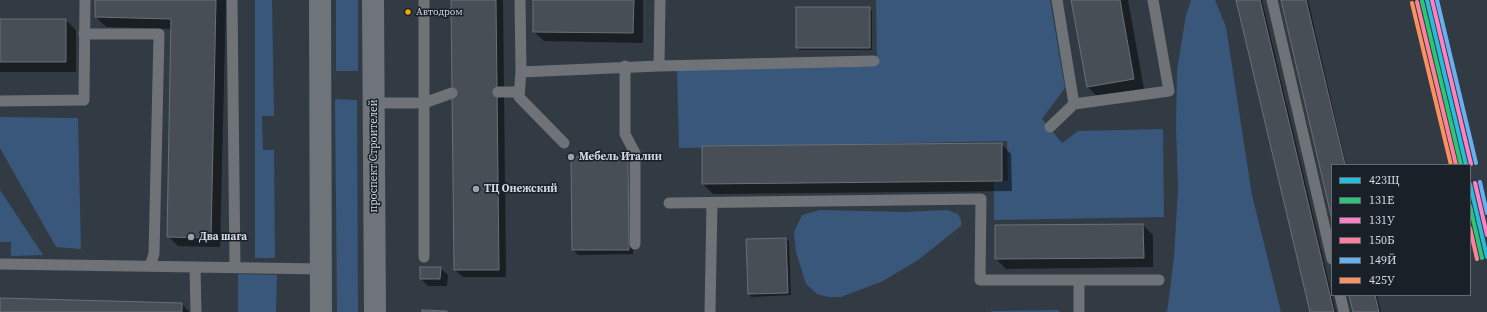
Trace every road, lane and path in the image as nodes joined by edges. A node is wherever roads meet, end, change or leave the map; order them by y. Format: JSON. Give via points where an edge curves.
{"nodes":[{"id":1,"x":85,"y":0,"type":"edge"},
{"id":2,"x":232,"y":0,"type":"edge"},
{"id":3,"x":320,"y":0,"type":"edge"},
{"id":4,"x":373,"y":0,"type":"edge"},
{"id":5,"x":424,"y":0,"type":"edge"},
{"id":6,"x":520,"y":0,"type":"edge"},
{"id":7,"x":660,"y":0,"type":"edge"},
{"id":8,"x":1057,"y":0,"type":"edge"},
{"id":9,"x":1153,"y":0,"type":"edge"},
{"id":10,"x":1272,"y":0,"type":"edge"},
{"id":11,"x":84,"y":34,"type":"junction"},
{"id":12,"x":874,"y":61,"type":"dead end"},
{"id":13,"x":626,"y":66,"type":"junction"},
{"id":14,"x":659,"y":66,"type":"junction"},
{"id":15,"x":521,"y":72,"type":"junction"},
{"id":16,"x":498,"y":92,"type":"dead end"},
{"id":17,"x":519,"y":92,"type":"junction"},
{"id":18,"x":452,"y":93,"type":"dead end"},
{"id":19,"x":0,"y":101,"type":"edge"},
{"id":20,"x":373,"y":103,"type":"junction"},
{"id":21,"x":424,"y":103,"type":"junction"},
{"id":22,"x":1074,"y":104,"type":"junction"},
{"id":23,"x":1050,"y":127,"type":"dead end"},
{"id":24,"x":564,"y":143,"type":"dead end"},
{"id":25,"x":712,"y":203,"type":"junction"},
{"id":26,"x":669,"y":204,"type":"dead end"},
{"id":27,"x":635,"y":244,"type":"dead end"},
{"id":28,"x":1331,"y":254,"type":"edge"},
{"id":29,"x":424,"y":257,"type":"dead end"},
{"id":30,"x":0,"y":264,"type":"edge"},
{"id":31,"x":150,"y":266,"type":"junction"},
{"id":32,"x":195,"y":267,"type":"junction"},
{"id":33,"x":235,"y":268,"type":"junction"},
{"id":34,"x":321,"y":269,"type":"junction"},
{"id":35,"x":1079,"y":280,"type":"junction"},
{"id":36,"x":1160,"y":280,"type":"dead end"},
{"id":37,"x":1340,"y":296,"type":"edge"},
{"id":38,"x":196,"y":312,"type":"edge"},
{"id":39,"x":321,"y":312,"type":"edge"},
{"id":40,"x":375,"y":312,"type":"edge"},
{"id":41,"x":710,"y":312,"type":"edge"},
{"id":42,"x":1079,"y":312,"type":"edge"},
{"id":43,"x":1344,"y":312,"type":"edge"}],
"edges":[{"from":1,"to":11,"type":"lane"},
{"from":2,"to":33,"type":"lane"},
{"from":3,"to":34,"type":"main road"},
{"from":4,"to":20,"type":"main road","name":"проспект Строителей"},
{"from":5,"to":21,"type":"lane"},
{"from":6,"to":15,"type":"lane"},
{"from":7,"to":14,"type":"lane"},
{"from":8,"to":22,"type":"lane"},
{"from":9,"to":22,"type":"lane","via":[[1169,91]]},
{"from":10,"to":28,"type":"lane"},
{"from":11,"to":19,"type":"lane","via":[[84,100]]},
{"from":11,"to":31,"type":"lane","via":[[159,34],[154,254]]},
{"from":12,"to":14,"type":"lane"},
{"from":13,"to":14,"type":"lane"},
{"from":13,"to":15,"type":"lane"},
{"from":13,"to":27,"type":"lane","via":[[625,134],[635,153]]},
{"from":15,"to":17,"type":"lane"},
{"from":16,"to":17,"type":"lane"},
{"from":17,"to":24,"type":"lane","via":[[519,97]]},
{"from":18,"to":21,"type":"lane"},
{"from":20,"to":21,"type":"lane"},
{"from":20,"to":40,"type":"main road","name":"проспект Строителей"},
{"from":21,"to":29,"type":"lane"},
{"from":22,"to":23,"type":"lane"},
{"from":25,"to":26,"type":"lane"},
{"from":25,"to":35,"type":"lane","via":[[981,199],[980,280]]},
{"from":25,"to":41,"type":"lane"},
{"from":30,"to":31,"type":"lane"},
{"from":31,"to":32,"type":"lane"},
{"from":32,"to":33,"type":"lane"},
{"from":32,"to":38,"type":"lane"},
{"from":33,"to":34,"type":"lane"},
{"from":34,"to":39,"type":"main road"},
{"from":35,"to":36,"type":"lane"},
{"from":35,"to":42,"type":"lane"},
{"from":37,"to":43,"type":"lane"}]}
